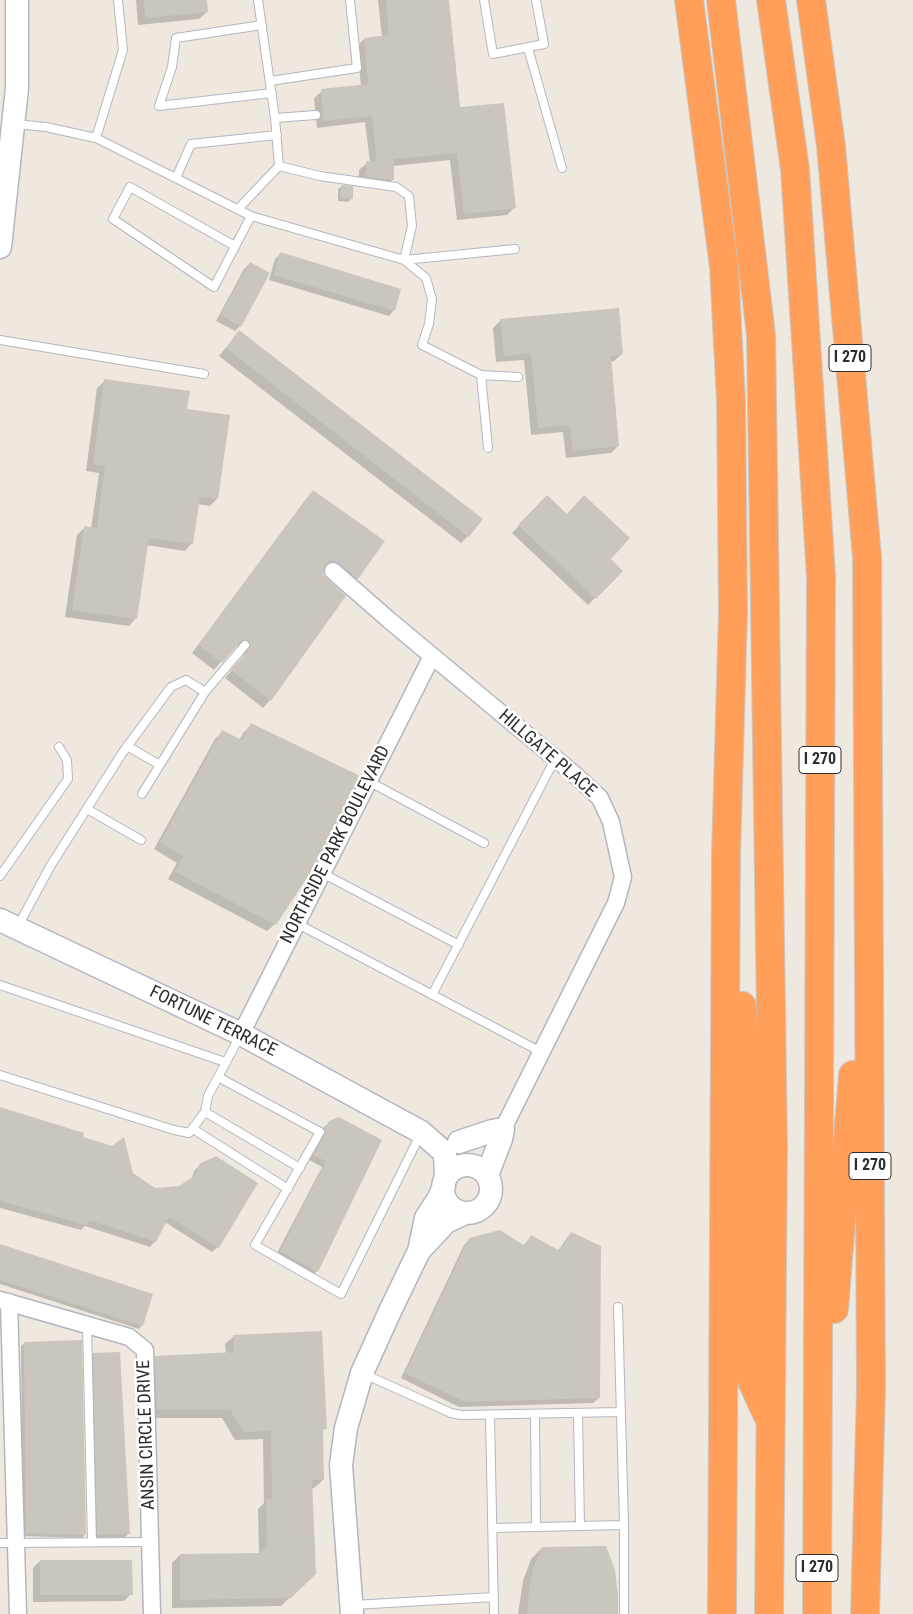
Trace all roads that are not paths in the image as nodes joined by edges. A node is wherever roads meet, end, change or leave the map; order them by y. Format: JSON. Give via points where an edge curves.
{"nodes":[{"id":1,"x":17,"y":0,"type":"edge"},
{"id":2,"x":118,"y":0,"type":"edge"},
{"id":3,"x":258,"y":0,"type":"edge"},
{"id":4,"x":350,"y":0,"type":"edge"},
{"id":5,"x":484,"y":0,"type":"edge"},
{"id":6,"x":536,"y":0,"type":"edge"},
{"id":7,"x":689,"y":0,"type":"edge"},
{"id":8,"x":722,"y":0,"type":"edge"},
{"id":9,"x":771,"y":0,"type":"edge"},
{"id":10,"x":811,"y":0,"type":"edge"},
{"id":11,"x":262,"y":25,"type":"junction"},
{"id":12,"x":528,"y":48,"type":"junction"},
{"id":13,"x":270,"y":81,"type":"junction"},
{"id":14,"x":272,"y":94,"type":"junction"},
{"id":15,"x":316,"y":115,"type":"dead end"},
{"id":16,"x":275,"y":118,"type":"junction"},
{"id":17,"x":13,"y":124,"type":"junction"},
{"id":18,"x":277,"y":135,"type":"junction"},
{"id":19,"x":96,"y":138,"type":"junction"},
{"id":20,"x":279,"y":166,"type":"junction"},
{"id":21,"x":562,"y":168,"type":"dead end"},
{"id":22,"x":176,"y":178,"type":"junction"},
{"id":23,"x":238,"y":209,"type":"junction"},
{"id":24,"x":250,"y":216,"type":"junction"},
{"id":25,"x":235,"y":246,"type":"junction"},
{"id":26,"x":0,"y":247,"type":"edge"},
{"id":27,"x":515,"y":249,"type":"dead end"},
{"id":28,"x":404,"y":260,"type":"junction"},
{"id":29,"x":0,"y":340,"type":"edge"},
{"id":30,"x":204,"y":374,"type":"dead end"},
{"id":31,"x":481,"y":375,"type":"junction"},
{"id":32,"x":518,"y":376,"type":"dead end"},
{"id":33,"x":488,"y":448,"type":"dead end"},
{"id":34,"x":333,"y":571,"type":"dead end"},
{"id":35,"x":245,"y":645,"type":"dead end"},
{"id":36,"x":432,"y":656,"type":"junction"},
{"id":37,"x":205,"y":692,"type":"junction"},
{"id":38,"x":127,"y":746,"type":"junction"},
{"id":39,"x":60,"y":747,"type":"dead end"},
{"id":40,"x":555,"y":759,"type":"junction"},
{"id":41,"x":160,"y":765,"type":"junction"},
{"id":42,"x":368,"y":781,"type":"junction"},
{"id":43,"x":142,"y":794,"type":"dead end"},
{"id":44,"x":87,"y":809,"type":"junction"},
{"id":45,"x":141,"y":840,"type":"dead end"},
{"id":46,"x":484,"y":842,"type":"dead end"},
{"id":47,"x":726,"y":855,"type":"junction"},
{"id":48,"x":322,"y":873,"type":"junction"},
{"id":49,"x":0,"y":876,"type":"edge"},
{"id":50,"x":869,"y":887,"type":"junction"},
{"id":51,"x":296,"y":923,"type":"junction"},
{"id":52,"x":9,"y":924,"type":"edge"},
{"id":53,"x":459,"y":945,"type":"junction"},
{"id":54,"x":0,"y":985,"type":"edge"},
{"id":55,"x":432,"y":995,"type":"junction"},
{"id":56,"x":240,"y":1034,"type":"junction"},
{"id":57,"x":541,"y":1052,"type":"junction"},
{"id":58,"x":225,"y":1062,"type":"junction"},
{"id":59,"x":0,"y":1075,"type":"edge"},
{"id":60,"x":218,"y":1077,"type":"junction"},
{"id":61,"x":205,"y":1112,"type":"junction"},
{"id":62,"x":193,"y":1129,"type":"junction"},
{"id":63,"x":503,"y":1129,"type":"junction"},
{"id":64,"x":421,"y":1132,"type":"junction"},
{"id":65,"x":459,"y":1142,"type":"junction"},
{"id":66,"x":300,"y":1168,"type":"junction"},
{"id":67,"x":481,"y":1171,"type":"junction"},
{"id":68,"x":445,"y":1182,"type":"junction"},
{"id":69,"x":288,"y":1189,"type":"junction"},
{"id":70,"x":466,"y":1213,"type":"junction"},
{"id":71,"x":419,"y":1251,"type":"junction"},
{"id":72,"x":4,"y":1301,"type":"edge"},
{"id":73,"x":618,"y":1307,"type":"dead end"},
{"id":74,"x":87,"y":1325,"type":"junction"},
{"id":75,"x":362,"y":1373,"type":"junction"},
{"id":76,"x":621,"y":1412,"type":"junction"},
{"id":77,"x":578,"y":1413,"type":"junction"},
{"id":78,"x":535,"y":1414,"type":"junction"},
{"id":79,"x":490,"y":1415,"type":"junction"},
{"id":80,"x":771,"y":1422,"type":"junction"},
{"id":81,"x":7,"y":1470,"type":"edge"},
{"id":82,"x":817,"y":1522,"type":"junction"},
{"id":83,"x":624,"y":1525,"type":"junction"},
{"id":84,"x":580,"y":1526,"type":"junction"},
{"id":85,"x":536,"y":1527,"type":"junction"},
{"id":86,"x":492,"y":1528,"type":"junction"},
{"id":87,"x":92,"y":1542,"type":"junction"},
{"id":88,"x":150,"y":1542,"type":"junction"},
{"id":89,"x":8,"y":1543,"type":"edge"},
{"id":90,"x":494,"y":1597,"type":"junction"},
{"id":91,"x":352,"y":1610,"type":"edge"},
{"id":92,"x":18,"y":1614,"type":"edge"},
{"id":93,"x":152,"y":1614,"type":"edge"},
{"id":94,"x":494,"y":1614,"type":"edge"},
{"id":95,"x":624,"y":1614,"type":"edge"},
{"id":96,"x":722,"y":1614,"type":"edge"},
{"id":97,"x":769,"y":1614,"type":"edge"},
{"id":98,"x":817,"y":1614,"type":"edge"},
{"id":99,"x":866,"y":1614,"type":"edge"}],
"edges":[{"from":1,"to":17,"type":"street","via":[[17,88]]},
{"from":2,"to":19,"type":"lane","via":[[123,50]]},
{"from":3,"to":11,"type":"lane"},
{"from":4,"to":13,"type":"lane","via":[[356,68]]},
{"from":5,"to":12,"type":"lane","via":[[493,54]]},
{"from":6,"to":12,"type":"lane","via":[[544,44]]},
{"from":7,"to":47,"type":"highway","via":[[724,268],[731,401],[733,612]]},
{"from":8,"to":80,"type":"highway","via":[[761,335],[773,1147]]},
{"from":9,"to":82,"type":"highway","number":"I 270","via":[[795,169],[821,576]]},
{"from":10,"to":50,"type":"highway","number":"I 270","via":[[831,146],[867,558]]},
{"from":11,"to":13,"type":"lane"},
{"from":11,"to":14,"type":"lane","via":[[176,38],[172,67],[159,106]]},
{"from":12,"to":21,"type":"lane"},
{"from":13,"to":14,"type":"lane"},
{"from":14,"to":16,"type":"lane"},
{"from":15,"to":16,"type":"lane"},
{"from":16,"to":18,"type":"lane"},
{"from":17,"to":19,"type":"lane","via":[[46,126]]},
{"from":17,"to":26,"type":"street"},
{"from":18,"to":20,"type":"lane"},
{"from":18,"to":22,"type":"lane","via":[[192,144]]},
{"from":19,"to":22,"type":"lane"},
{"from":20,"to":23,"type":"lane"},
{"from":20,"to":28,"type":"lane","via":[[320,176],[396,187],[409,196],[412,226]]},
{"from":22,"to":23,"type":"lane"},
{"from":23,"to":24,"type":"lane"},
{"from":24,"to":25,"type":"lane"},
{"from":24,"to":28,"type":"lane"},
{"from":25,"to":25,"type":"lane","via":[[214,287],[113,219],[130,187]]},
{"from":27,"to":28,"type":"lane"},
{"from":28,"to":31,"type":"lane","via":[[426,278],[432,299],[422,345]]},
{"from":29,"to":30,"type":"lane"},
{"from":31,"to":32,"type":"lane"},
{"from":31,"to":33,"type":"lane"},
{"from":34,"to":36,"type":"street","name":"HILLGATE PLACE"},
{"from":35,"to":37,"type":"lane"},
{"from":36,"to":40,"type":"street","name":"HILLGATE PLACE"},
{"from":36,"to":42,"type":"street","name":"NORTHSIDE PARK BOULEVARD"},
{"from":37,"to":38,"type":"lane","via":[[186,680],[171,688]]},
{"from":37,"to":41,"type":"lane"},
{"from":38,"to":41,"type":"lane"},
{"from":38,"to":44,"type":"lane"},
{"from":39,"to":49,"type":"lane","via":[[67,760],[68,779]]},
{"from":40,"to":53,"type":"lane"},
{"from":40,"to":57,"type":"street","name":"HILLGATE PLACE","via":[[600,798],[611,822],[623,877],[616,903]]},
{"from":41,"to":43,"type":"lane"},
{"from":42,"to":46,"type":"lane"},
{"from":42,"to":48,"type":"street","name":"NORTHSIDE PARK BOULEVARD"},
{"from":44,"to":45,"type":"lane"},
{"from":44,"to":52,"type":"lane"},
{"from":47,"to":80,"type":"highway","via":[[740,968],[749,1130],[751,1379]]},
{"from":47,"to":96,"type":"highway"},
{"from":48,"to":51,"type":"street","name":"NORTHSIDE PARK BOULEVARD"},
{"from":48,"to":53,"type":"lane"},
{"from":50,"to":82,"type":"highway"},
{"from":50,"to":99,"type":"highway","number":"I 270","via":[[871,1390]]},
{"from":51,"to":55,"type":"lane"},
{"from":51,"to":56,"type":"street","name":"NORTHSIDE PARK BOULEVARD"},
{"from":52,"to":56,"type":"street","name":"FORTUNE TERRACE"},
{"from":53,"to":55,"type":"lane"},
{"from":54,"to":58,"type":"lane"},
{"from":55,"to":57,"type":"lane"},
{"from":56,"to":58,"type":"lane"},
{"from":56,"to":64,"type":"street","name":"FORTUNE TERRACE"},
{"from":57,"to":63,"type":"street","name":"HILLGATE PLACE"},
{"from":58,"to":60,"type":"lane"},
{"from":59,"to":62,"type":"lane","via":[[174,1130],[189,1133]]},
{"from":60,"to":61,"type":"lane","via":[[208,1096]]},
{"from":60,"to":66,"type":"lane","via":[[320,1132]]},
{"from":61,"to":62,"type":"lane"},
{"from":61,"to":66,"type":"lane"},
{"from":62,"to":69,"type":"lane"},
{"from":63,"to":65,"type":"street"},
{"from":63,"to":67,"type":"street","via":[[501,1139]]},
{"from":64,"to":65,"type":"street","name":"FORTUNE TERRACE"},
{"from":64,"to":68,"type":"street","name":"FORTUNE TERRACE","via":[[445,1153]]},
{"from":64,"to":69,"type":"lane","via":[[341,1294],[255,1245]]},
{"from":65,"to":67,"type":"street"},
{"from":66,"to":69,"type":"lane"},
{"from":67,"to":68,"type":"street","via":[[466,1165],[458,1167],[451,1171]]},
{"from":67,"to":70,"type":"street","via":[[491,1184],[489,1198],[480,1209]]},
{"from":68,"to":70,"type":"street","via":[[447,1202]]},
{"from":68,"to":71,"type":"street","via":[[426,1218]]},
{"from":70,"to":71,"type":"street","via":[[446,1222]]},
{"from":71,"to":75,"type":"street"},
{"from":72,"to":74,"type":"street","name":"ANSIN CIRCLE DRIVE"},
{"from":72,"to":81,"type":"street"},
{"from":73,"to":76,"type":"lane"},
{"from":74,"to":87,"type":"lane"},
{"from":74,"to":88,"type":"street","name":"ANSIN CIRCLE DRIVE","via":[[130,1337],[145,1350]]},
{"from":75,"to":79,"type":"lane","via":[[451,1413]]},
{"from":75,"to":91,"type":"street","via":[[346,1428],[341,1465]]},
{"from":76,"to":77,"type":"lane"},
{"from":76,"to":83,"type":"lane"},
{"from":77,"to":78,"type":"lane"},
{"from":77,"to":84,"type":"lane"},
{"from":78,"to":79,"type":"lane"},
{"from":78,"to":85,"type":"lane"},
{"from":79,"to":86,"type":"lane"},
{"from":80,"to":97,"type":"highway"},
{"from":81,"to":89,"type":"street"},
{"from":82,"to":98,"type":"highway","number":"I 270"},
{"from":83,"to":84,"type":"lane"},
{"from":83,"to":95,"type":"lane"},
{"from":84,"to":85,"type":"lane"},
{"from":85,"to":86,"type":"lane"},
{"from":86,"to":90,"type":"lane"},
{"from":87,"to":88,"type":"lane"},
{"from":87,"to":89,"type":"lane"},
{"from":88,"to":93,"type":"street","name":"ANSIN CIRCLE DRIVE"},
{"from":89,"to":92,"type":"street"},
{"from":90,"to":91,"type":"lane"},
{"from":90,"to":94,"type":"lane"}]}
